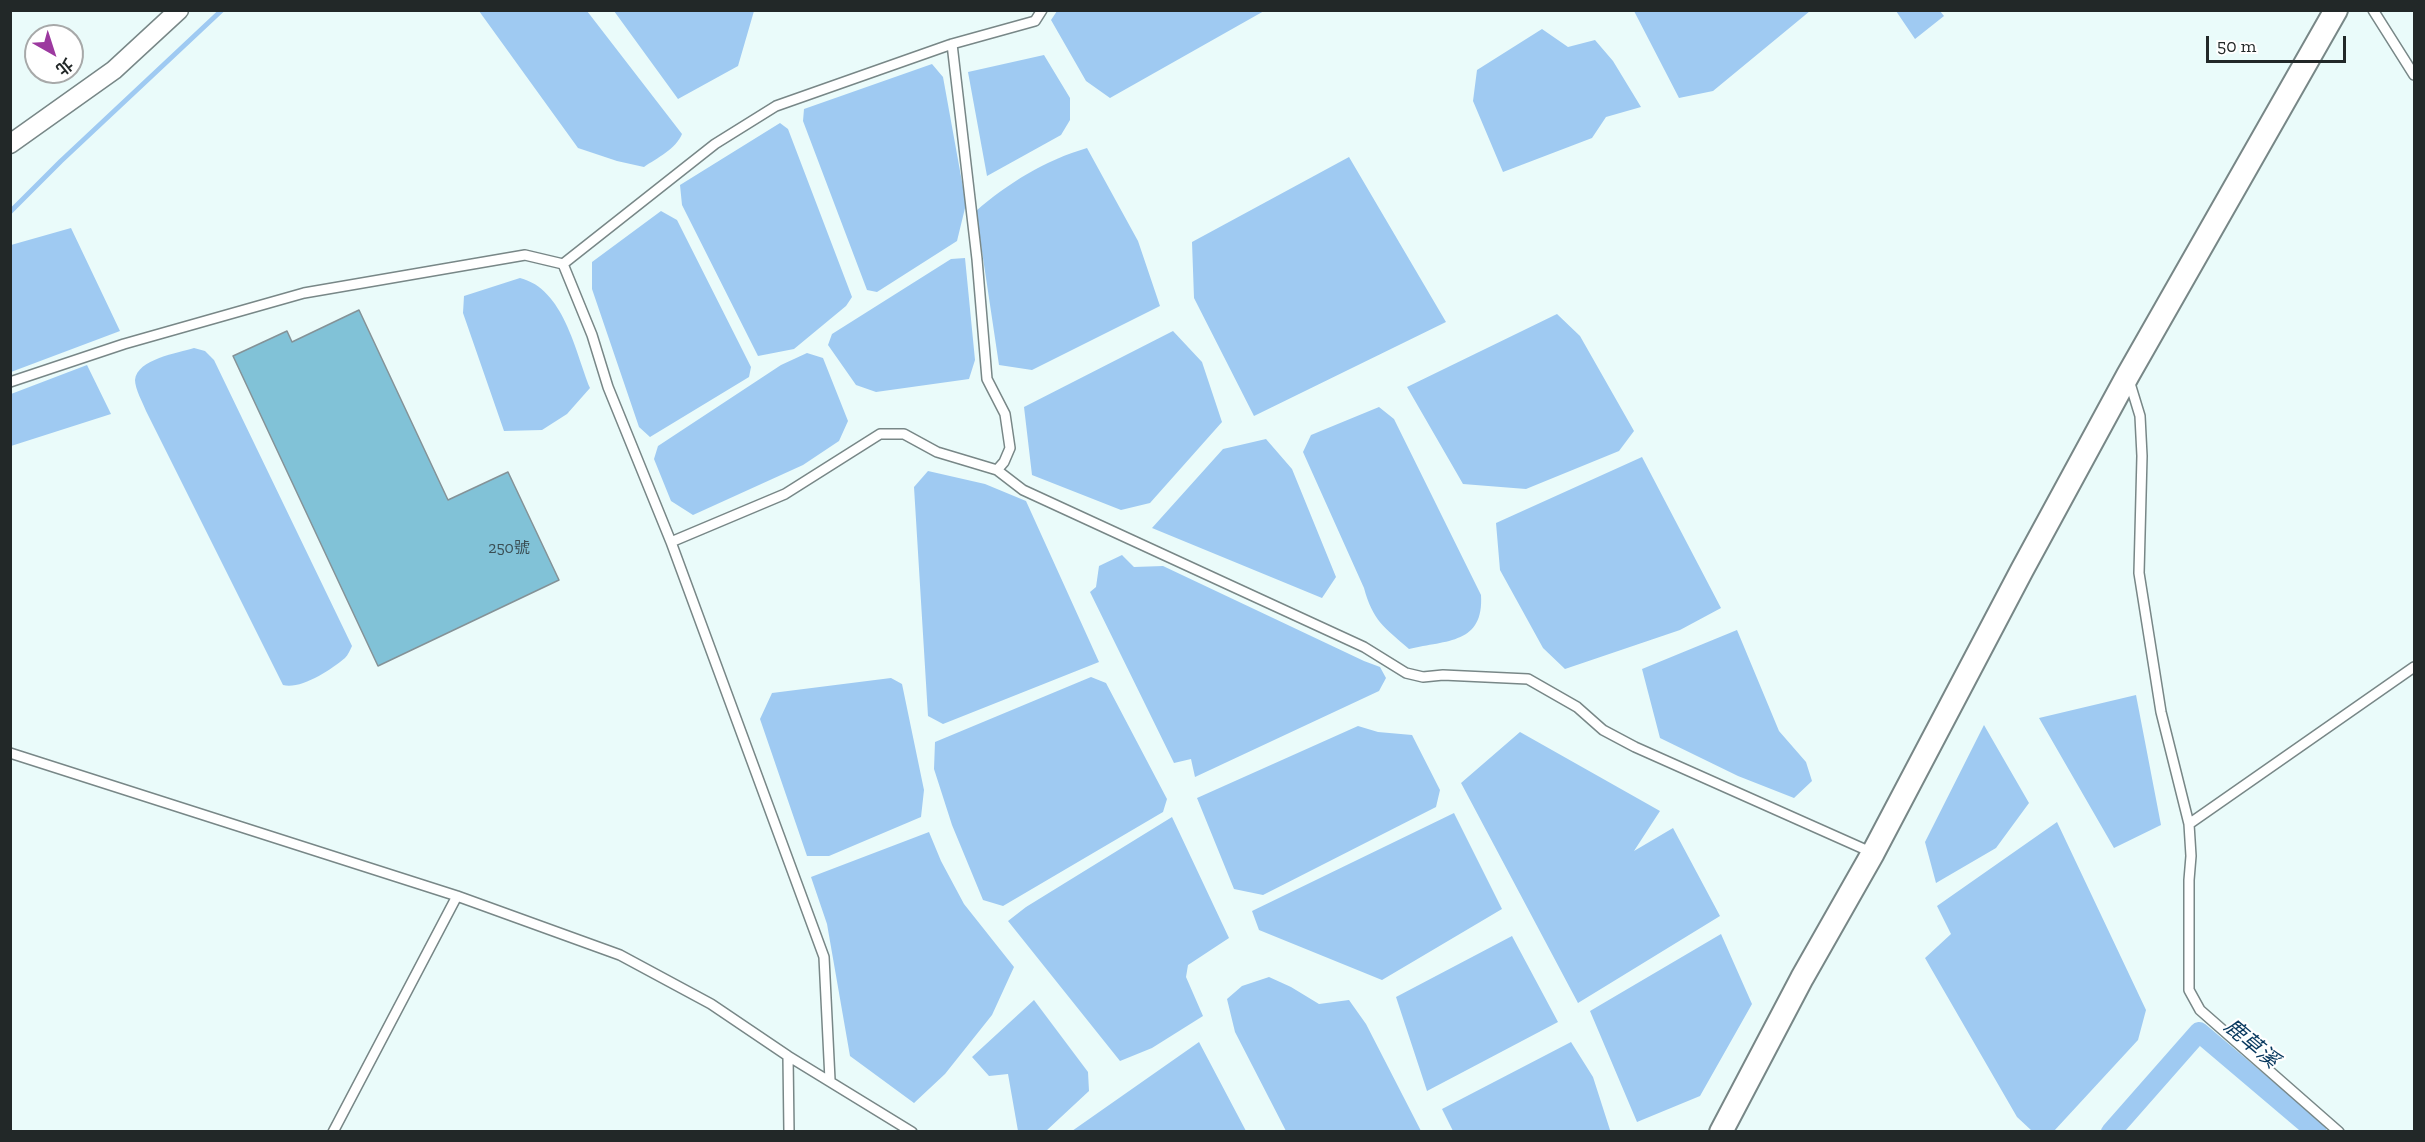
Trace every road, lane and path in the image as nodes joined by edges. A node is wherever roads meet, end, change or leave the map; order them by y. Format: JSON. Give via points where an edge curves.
{"nodes":[{"id":1,"x":179,"y":10,"type":"edge"},
{"id":2,"x":1042,"y":10,"type":"edge"},
{"id":3,"x":2336,"y":10,"type":"edge"},
{"id":4,"x":2373,"y":10,"type":"edge"},
{"id":5,"x":952,"y":44,"type":"junction"},
{"id":6,"x":2415,"y":75,"type":"edge"},
{"id":7,"x":10,"y":144,"type":"edge"},
{"id":8,"x":563,"y":264,"type":"junction"},
{"id":9,"x":2127,"y":375,"type":"junction"},
{"id":10,"x":10,"y":382,"type":"edge"},
{"id":11,"x":997,"y":470,"type":"junction"},
{"id":12,"x":671,"y":542,"type":"junction"},
{"id":13,"x":2415,"y":667,"type":"edge"},
{"id":14,"x":10,"y":753,"type":"edge"},
{"id":15,"x":2189,"y":824,"type":"junction"},
{"id":16,"x":1873,"y":853,"type":"junction"},
{"id":17,"x":457,"y":896,"type":"junction"},
{"id":18,"x":788,"y":1056,"type":"junction"},
{"id":19,"x":830,"y":1080,"type":"junction"},
{"id":20,"x":333,"y":1131,"type":"edge"},
{"id":21,"x":789,"y":1131,"type":"edge"},
{"id":22,"x":912,"y":1131,"type":"edge"},
{"id":23,"x":1722,"y":1131,"type":"edge"},
{"id":24,"x":2339,"y":1131,"type":"edge"}],
"edges":[{"from":1,"to":7,"type":"street","via":[[114,70]]},
{"from":2,"to":5,"type":"lane","via":[[1035,21]]},
{"from":3,"to":9,"type":"street"},
{"from":4,"to":6,"type":"lane"},
{"from":5,"to":8,"type":"lane","via":[[776,106],[715,144]]},
{"from":5,"to":11,"type":"lane","via":[[987,379],[1005,414],[1010,448]]},
{"from":8,"to":10,"type":"lane","via":[[525,255],[304,293],[124,344]]},
{"from":8,"to":12,"type":"lane"},
{"from":9,"to":15,"type":"lane","via":[[2140,416],[2139,573],[2161,712]]},
{"from":9,"to":16,"type":"street"},
{"from":11,"to":12,"type":"lane","via":[[937,452],[904,434],[880,434],[785,494]]},
{"from":11,"to":16,"type":"lane","via":[[1023,489],[1364,647],[1406,673],[1423,677],[1528,679],[1635,747]]},
{"from":12,"to":19,"type":"lane","via":[[824,957]]},
{"from":13,"to":15,"type":"lane"},
{"from":14,"to":17,"type":"lane"},
{"from":15,"to":24,"type":"lane","via":[[2189,990],[2200,1010]]},
{"from":16,"to":23,"type":"street"},
{"from":17,"to":18,"type":"lane","via":[[620,955],[711,1005]]},
{"from":17,"to":20,"type":"lane"},
{"from":18,"to":19,"type":"lane"},
{"from":18,"to":21,"type":"lane"},
{"from":19,"to":22,"type":"lane"}]}
